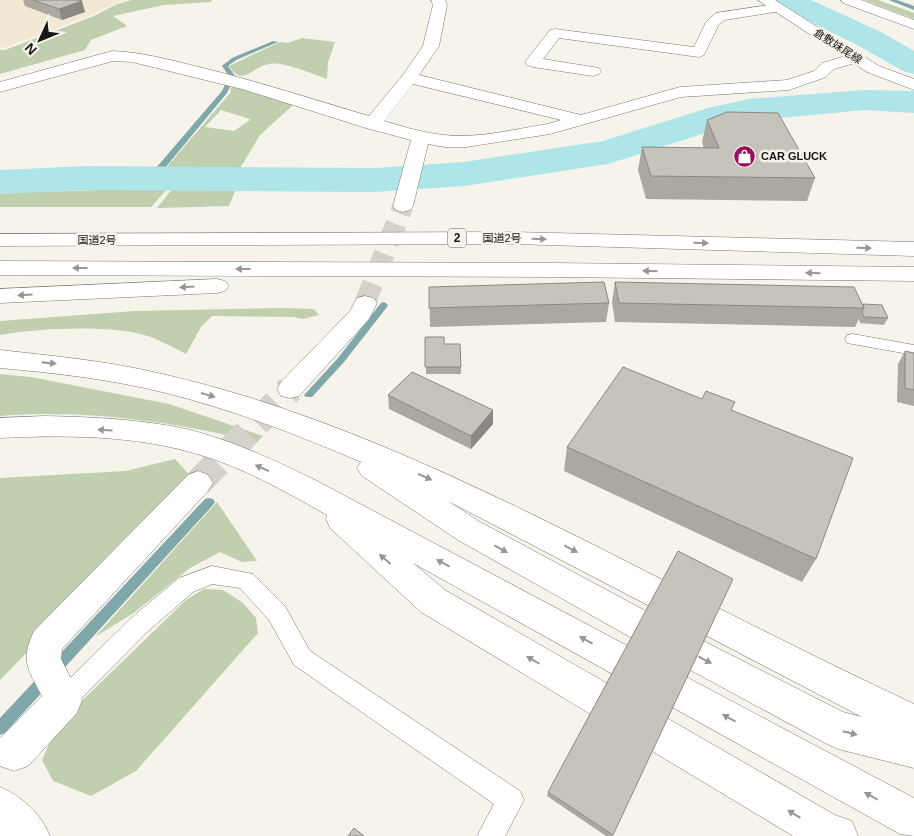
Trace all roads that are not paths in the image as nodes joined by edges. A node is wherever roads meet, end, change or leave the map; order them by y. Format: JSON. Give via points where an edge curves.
{"nodes":[{"id":1,"x":438,"y":0,"type":"edge"},
{"id":2,"x":848,"y":0,"type":"edge"},
{"id":3,"x":883,"y":0,"type":"edge"},
{"id":4,"x":771,"y":4,"type":"edge"},
{"id":5,"x":914,"y":12,"type":"edge"},
{"id":6,"x":914,"y":25,"type":"edge"},
{"id":7,"x":856,"y":58,"type":"junction"},
{"id":8,"x":593,"y":71,"type":"dead end"},
{"id":9,"x":409,"y":78,"type":"junction"},
{"id":10,"x":914,"y":85,"type":"edge"},
{"id":11,"x":0,"y":87,"type":"edge"},
{"id":12,"x":581,"y":120,"type":"junction"},
{"id":13,"x":372,"y":124,"type":"junction"},
{"id":14,"x":421,"y":137,"type":"junction"},
{"id":15,"x":403,"y":206,"type":"tunnel mouth"},
{"id":16,"x":0,"y":227,"type":"edge"},
{"id":17,"x":513,"y":238,"type":"junction"},
{"id":18,"x":0,"y":240,"type":"edge"},
{"id":19,"x":914,"y":249,"type":"edge"},
{"id":20,"x":0,"y":268,"type":"edge"},
{"id":21,"x":551,"y":270,"type":"junction"},
{"id":22,"x":914,"y":274,"type":"edge"},
{"id":23,"x":0,"y":296,"type":"edge"},
{"id":24,"x":365,"y":304,"type":"tunnel mouth"},
{"id":25,"x":853,"y":339,"type":"dead end"},
{"id":26,"x":914,"y":350,"type":"edge"},
{"id":27,"x":0,"y":359,"type":"edge"},
{"id":28,"x":290,"y":389,"type":"tunnel mouth"},
{"id":29,"x":0,"y":428,"type":"edge"},
{"id":30,"x":312,"y":429,"type":"junction"},
{"id":31,"x":198,"y":483,"type":"tunnel mouth"},
{"id":32,"x":306,"y":489,"type":"junction"},
{"id":33,"x":54,"y":682,"type":"junction"},
{"id":34,"x":914,"y":723,"type":"edge"},
{"id":35,"x":914,"y":749,"type":"edge"},
{"id":36,"x":14,"y":752,"type":"dead end"},
{"id":37,"x":0,"y":807,"type":"edge"},
{"id":38,"x":914,"y":820,"type":"edge"},
{"id":39,"x":29,"y":836,"type":"edge"},
{"id":40,"x":490,"y":836,"type":"edge"},
{"id":41,"x":837,"y":836,"type":"edge"}],
"edges":[{"from":1,"to":9,"type":"main road","via":[[440,5],[431,46]]},
{"from":2,"to":6,"type":"main road"},
{"from":3,"to":5,"type":"main road"},
{"from":4,"to":7,"type":"main road","name":"倉敷妹尾線"},
{"from":4,"to":8,"type":"main road","via":[[721,16],[713,22],[698,52],[556,33],[533,62]]},
{"from":7,"to":10,"type":"main road","name":"倉敷妹尾線","via":[[873,69]]},
{"from":7,"to":12,"type":"main road","via":[[828,66],[820,74],[789,85],[680,92]]},
{"from":9,"to":12,"type":"main road"},
{"from":9,"to":13,"type":"main road"},
{"from":11,"to":13,"type":"main road","via":[[112,56],[130,56],[231,80]]},
{"from":12,"to":14,"type":"main road","via":[[550,129],[466,141]]},
{"from":13,"to":14,"type":"main road"},
{"from":14,"to":15,"type":"main road"},
{"from":16,"to":17,"type":"main road","via":[[401,232]]},
{"from":17,"to":18,"type":"main road","name":"国道2号","number":"2"},
{"from":17,"to":19,"type":"main road","name":"国道2号","number":"2","one_way":true},
{"from":21,"to":20,"type":"main road","one_way":true},
{"from":22,"to":21,"type":"main road","one_way":true},
{"from":21,"to":23,"type":"main road","one_way":true},
{"from":24,"to":28,"type":"main road","via":[[360,314]]},
{"from":25,"to":26,"type":"lane"},
{"from":27,"to":30,"type":"main road","one_way":true,"via":[[64,364],[154,381],[247,406]]},
{"from":32,"to":29,"type":"main road","one_way":true,"via":[[223,451],[186,440],[101,429]]},
{"from":30,"to":34,"type":"main road","one_way":true,"via":[[508,516]]},
{"from":30,"to":35,"type":"main road","one_way":true,"via":[[469,531],[658,635],[838,730]]},
{"from":31,"to":33,"type":"main road","via":[[46,642]]},
{"from":38,"to":32,"type":"main road","one_way":true},
{"from":41,"to":32,"type":"main road","one_way":true,"via":[[828,834],[433,601]]},
{"from":33,"to":36,"type":"main road"},
{"from":33,"to":40,"type":"lane","via":[[138,626],[186,585],[212,575],[246,580],[277,613],[302,658],[511,800]]},
{"from":37,"to":39,"type":"main road"}]}
